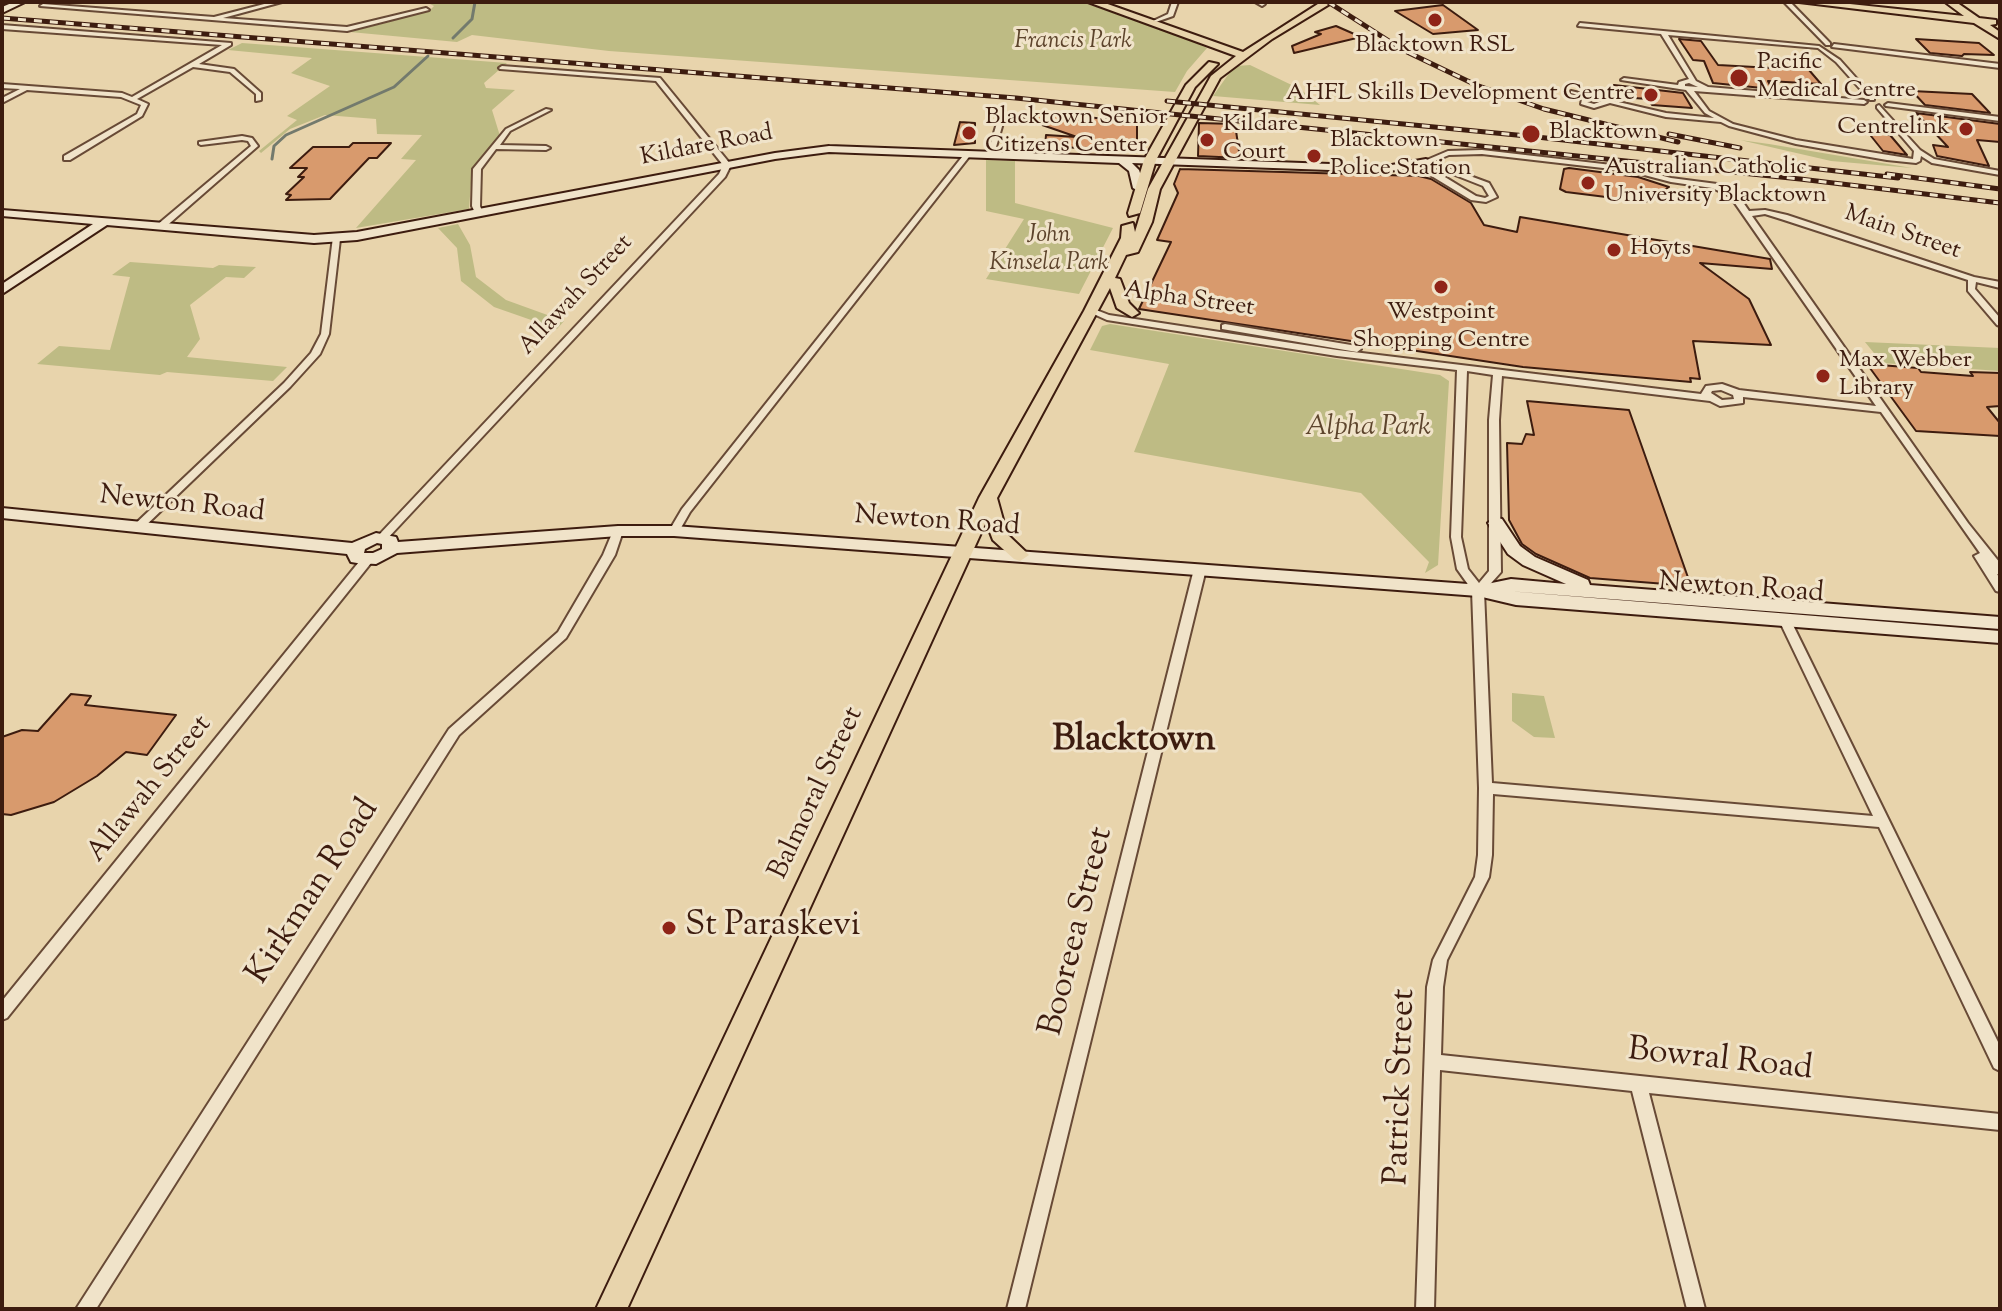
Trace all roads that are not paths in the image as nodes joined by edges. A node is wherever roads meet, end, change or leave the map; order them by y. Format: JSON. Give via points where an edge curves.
{"nodes":[{"id":1,"x":21,"y":2,"type":"edge"},
{"id":2,"x":100,"y":2,"type":"edge"},
{"id":3,"x":279,"y":2,"type":"edge"},
{"id":4,"x":1093,"y":2,"type":"edge"},
{"id":5,"x":1110,"y":2,"type":"edge"},
{"id":6,"x":1175,"y":2,"type":"edge"},
{"id":7,"x":1311,"y":2,"type":"edge"},
{"id":8,"x":1328,"y":2,"type":"edge"},
{"id":9,"x":1787,"y":2,"type":"edge"},
{"id":10,"x":1804,"y":2,"type":"edge"},
{"id":11,"x":1832,"y":2,"type":"edge"},
{"id":12,"x":1965,"y":2,"type":"edge"},
{"id":13,"x":1952,"y":3,"type":"edge"},
{"id":14,"x":43,"y":6,"type":"dead end"},
{"id":15,"x":6,"y":7,"type":"edge"},
{"id":16,"x":72,"y":10,"type":"junction"},
{"id":17,"x":426,"y":10,"type":"dead end"},
{"id":18,"x":1910,"y":11,"type":"junction"},
{"id":19,"x":1939,"y":16,"type":"junction"},
{"id":20,"x":212,"y":20,"type":"junction"},
{"id":21,"x":1160,"y":20,"type":"junction"},
{"id":22,"x":1986,"y":21,"type":"edge"},
{"id":23,"x":1580,"y":25,"type":"dead end"},
{"id":24,"x":2,"y":27,"type":"edge"},
{"id":25,"x":1663,"y":32,"type":"junction"},
{"id":26,"x":2000,"y":37,"type":"edge"},
{"id":27,"x":1212,"y":43,"type":"junction"},
{"id":28,"x":1241,"y":46,"type":"junction"},
{"id":29,"x":1825,"y":46,"type":"junction"},
{"id":30,"x":1838,"y":61,"type":"junction"},
{"id":31,"x":194,"y":65,"type":"junction"},
{"id":32,"x":1999,"y":66,"type":"edge"},
{"id":33,"x":502,"y":68,"type":"dead end"},
{"id":34,"x":1624,"y":80,"type":"dead end"},
{"id":35,"x":1191,"y":85,"type":"junction"},
{"id":36,"x":1687,"y":85,"type":"junction"},
{"id":37,"x":2,"y":86,"type":"edge"},
{"id":38,"x":27,"y":88,"type":"junction"},
{"id":39,"x":1701,"y":88,"type":"junction"},
{"id":40,"x":1573,"y":92,"type":"dead end"},
{"id":41,"x":135,"y":97,"type":"junction"},
{"id":42,"x":1595,"y":97,"type":"junction"},
{"id":43,"x":258,"y":100,"type":"dead end"},
{"id":44,"x":1699,"y":100,"type":"junction"},
{"id":45,"x":2,"y":101,"type":"edge"},
{"id":46,"x":1609,"y":101,"type":"junction"},
{"id":47,"x":1868,"y":101,"type":"junction"},
{"id":48,"x":1888,"y":105,"type":"junction"},
{"id":49,"x":1879,"y":107,"type":"junction"},
{"id":50,"x":548,"y":110,"type":"dead end"},
{"id":51,"x":1715,"y":117,"type":"junction"},
{"id":52,"x":2000,"y":119,"type":"edge"},
{"id":53,"x":1000,"y":123,"type":"dead end"},
{"id":54,"x":1179,"y":139,"type":"junction"},
{"id":55,"x":201,"y":143,"type":"dead end"},
{"id":56,"x":495,"y":147,"type":"junction"},
{"id":57,"x":546,"y":148,"type":"dead end"},
{"id":58,"x":1918,"y":151,"type":"junction"},
{"id":59,"x":968,"y":153,"type":"junction"},
{"id":60,"x":990,"y":154,"type":"junction"},
{"id":61,"x":67,"y":158,"type":"dead end"},
{"id":62,"x":1121,"y":159,"type":"junction"},
{"id":63,"x":1150,"y":160,"type":"junction"},
{"id":64,"x":1168,"y":160,"type":"junction"},
{"id":65,"x":1208,"y":162,"type":"junction"},
{"id":66,"x":1426,"y":162,"type":"junction"},
{"id":67,"x":727,"y":165,"type":"junction"},
{"id":68,"x":1406,"y":168,"type":"junction"},
{"id":69,"x":2000,"y":173,"type":"edge"},
{"id":70,"x":1139,"y":188,"type":"junction"},
{"id":71,"x":2,"y":213,"type":"edge"},
{"id":72,"x":479,"y":213,"type":"junction"},
{"id":73,"x":1747,"y":214,"type":"junction"},
{"id":74,"x":104,"y":222,"type":"junction"},
{"id":75,"x":160,"y":227,"type":"junction"},
{"id":76,"x":336,"y":239,"type":"junction"},
{"id":77,"x":1972,"y":279,"type":"junction"},
{"id":78,"x":1115,"y":282,"type":"junction"},
{"id":79,"x":2000,"y":285,"type":"edge"},
{"id":80,"x":2,"y":290,"type":"edge"},
{"id":81,"x":1091,"y":311,"type":"junction"},
{"id":82,"x":1132,"y":313,"type":"junction"},
{"id":83,"x":2000,"y":323,"type":"edge"},
{"id":84,"x":1394,"y":358,"type":"junction"},
{"id":85,"x":1462,"y":369,"type":"junction"},
{"id":86,"x":1498,"y":374,"type":"junction"},
{"id":87,"x":1709,"y":394,"type":"junction"},
{"id":88,"x":1737,"y":398,"type":"junction"},
{"id":89,"x":1885,"y":410,"type":"junction"},
{"id":90,"x":988,"y":498,"type":"junction"},
{"id":91,"x":2,"y":513,"type":"edge"},
{"id":92,"x":1496,"y":523,"type":"junction"},
{"id":93,"x":1964,"y":525,"type":"junction"},
{"id":94,"x":137,"y":528,"type":"junction"},
{"id":95,"x":618,"y":531,"type":"junction"},
{"id":96,"x":674,"y":531,"type":"junction"},
{"id":97,"x":387,"y":543,"type":"junction"},
{"id":98,"x":964,"y":551,"type":"junction"},
{"id":99,"x":362,"y":554,"type":"junction"},
{"id":100,"x":1020,"y":555,"type":"junction"},
{"id":101,"x":1200,"y":569,"type":"junction"},
{"id":102,"x":2000,"y":571,"type":"edge"},
{"id":103,"x":2000,"y":588,"type":"edge"},
{"id":104,"x":1478,"y":590,"type":"junction"},
{"id":105,"x":1607,"y":592,"type":"junction"},
{"id":106,"x":1785,"y":620,"type":"junction"},
{"id":107,"x":2000,"y":623,"type":"edge"},
{"id":108,"x":2000,"y":637,"type":"edge"},
{"id":109,"x":1486,"y":788,"type":"junction"},
{"id":110,"x":1881,"y":822,"type":"junction"},
{"id":111,"x":2,"y":1013,"type":"edge"},
{"id":112,"x":1433,"y":1062,"type":"junction"},
{"id":113,"x":2000,"y":1063,"type":"edge"},
{"id":114,"x":1638,"y":1083,"type":"junction"},
{"id":115,"x":2000,"y":1122,"type":"edge"},
{"id":116,"x":85,"y":1309,"type":"edge"},
{"id":117,"x":611,"y":1309,"type":"edge"},
{"id":118,"x":1016,"y":1309,"type":"edge"},
{"id":119,"x":1425,"y":1309,"type":"edge"},
{"id":120,"x":1696,"y":1309,"type":"edge"}],
"edges":[{"from":1,"to":15,"type":"main road"},
{"from":2,"to":16,"type":"street"},
{"from":3,"to":20,"type":"street"},
{"from":4,"to":21,"type":"main road"},
{"from":5,"to":21,"type":"main road"},
{"from":6,"to":21,"type":"street","via":[[1172,14]]},
{"from":7,"to":28,"type":"main road"},
{"from":8,"to":28,"type":"main road"},
{"from":9,"to":29,"type":"street"},
{"from":10,"to":19,"type":"main road"},
{"from":11,"to":18,"type":"main road"},
{"from":12,"to":22,"type":"main road"},
{"from":13,"to":18,"type":"main road","via":[[1946,11]]},
{"from":13,"to":22,"type":"main road"},
{"from":14,"to":16,"type":"street"},
{"from":16,"to":20,"type":"street"},
{"from":17,"to":20,"type":"street","via":[[347,29]]},
{"from":18,"to":22,"type":"main road"},
{"from":19,"to":22,"type":"main road"},
{"from":19,"to":26,"type":"main road"},
{"from":21,"to":27,"type":"main road"},
{"from":21,"to":28,"type":"main road"},
{"from":22,"to":26,"type":"main road"},
{"from":23,"to":25,"type":"street"},
{"from":24,"to":31,"type":"street","via":[[229,44]]},
{"from":25,"to":29,"type":"street"},
{"from":25,"to":36,"type":"street"},
{"from":27,"to":28,"type":"main road"},
{"from":27,"to":35,"type":"main road","via":[[1214,50],[1196,69]]},
{"from":28,"to":35,"type":"main road","name":"Balmoral Street"},
{"from":28,"to":54,"type":"main road","name":"Balmoral Street","via":[[1207,87]]},
{"from":29,"to":30,"type":"street"},
{"from":29,"to":30,"type":"street"},
{"from":29,"to":32,"type":"street"},
{"from":30,"to":47,"type":"street"},
{"from":31,"to":41,"type":"street"},
{"from":31,"to":43,"type":"street","via":[[232,70],[259,94]]},
{"from":33,"to":67,"type":"street","via":[[658,79]]},
{"from":34,"to":36,"type":"street"},
{"from":35,"to":63,"type":"main road","name":"Balmoral Street"},
{"from":36,"to":39,"type":"street"},
{"from":36,"to":44,"type":"street"},
{"from":37,"to":38,"type":"street"},
{"from":38,"to":41,"type":"street"},
{"from":38,"to":45,"type":"street"},
{"from":39,"to":44,"type":"street"},
{"from":39,"to":47,"type":"street"},
{"from":40,"to":42,"type":"street"},
{"from":41,"to":61,"type":"street","via":[[145,104],[143,113]]},
{"from":42,"to":46,"type":"street"},
{"from":42,"to":46,"type":"street","via":[[1583,102],[1594,106]]},
{"from":44,"to":51,"type":"street"},
{"from":46,"to":51,"type":"street","via":[[1718,122]]},
{"from":47,"to":48,"type":"street"},
{"from":47,"to":49,"type":"street"},
{"from":48,"to":49,"type":"street"},
{"from":48,"to":52,"type":"street"},
{"from":49,"to":58,"type":"street"},
{"from":50,"to":56,"type":"street","via":[[508,130]]},
{"from":51,"to":58,"type":"street","via":[[1796,142],[1907,160],[1918,160]]},
{"from":53,"to":60,"type":"street"},
{"from":54,"to":64,"type":"main road","name":"Balmoral Street"},
{"from":54,"to":65,"type":"main road","via":[[1184,152]]},
{"from":55,"to":75,"type":"street","via":[[242,138],[255,146]]},
{"from":56,"to":57,"type":"street"},
{"from":56,"to":72,"type":"street","via":[[476,172]]},
{"from":58,"to":69,"type":"street","via":[[1940,164]]},
{"from":59,"to":60,"type":"main road","name":"Kildare Road"},
{"from":59,"to":67,"type":"main road","name":"Kildare Road","via":[[829,149]]},
{"from":59,"to":96,"type":"street"},
{"from":60,"to":62,"type":"main road","name":"Kildare Road"},
{"from":62,"to":63,"type":"main road","name":"Kildare Road"},
{"from":62,"to":70,"type":"main road","via":[[1134,170]]},
{"from":63,"to":64,"type":"main road","name":"Kildare Road"},
{"from":63,"to":70,"type":"main road","name":"Balmoral Street"},
{"from":64,"to":65,"type":"main road","name":"Kildare Road"},
{"from":64,"to":78,"type":"main road","name":"Balmoral Street","via":[[1146,222]]},
{"from":65,"to":68,"type":"main road","name":"Kildare Road"},
{"from":66,"to":68,"type":"main road","name":"Kildare Road"},
{"from":66,"to":68,"type":"street","via":[[1486,185],[1493,197],[1477,199],[1422,169]]},
{"from":66,"to":73,"type":"street","via":[[1475,151],[1629,169],[1718,187],[1737,198]]},
{"from":67,"to":72,"type":"main road","name":"Kildare Road"},
{"from":67,"to":97,"type":"street","name":"Allawah Street"},
{"from":70,"to":81,"type":"main road","name":"Balmoral Street","via":[[1128,238]]},
{"from":71,"to":74,"type":"main road","name":"Kildare Road"},
{"from":72,"to":76,"type":"main road","name":"Kildare Road"},
{"from":73,"to":77,"type":"street","name":"Main Street","via":[[1784,217]]},
{"from":73,"to":89,"type":"street"},
{"from":74,"to":75,"type":"main road","name":"Kildare Road"},
{"from":74,"to":80,"type":"main road"},
{"from":75,"to":76,"type":"main road","name":"Kildare Road"},
{"from":76,"to":94,"type":"street","via":[[325,334],[315,354]]},
{"from":77,"to":79,"type":"street","name":"Main Street"},
{"from":77,"to":83,"type":"street","via":[[1971,289]]},
{"from":78,"to":81,"type":"main road","name":"Balmoral Street","via":[[1104,303]]},
{"from":78,"to":82,"type":"main road","via":[[1122,305]]},
{"from":81,"to":82,"type":"street","name":"Alpha Street"},
{"from":81,"to":84,"type":"street","name":"Alpha Street"},
{"from":81,"to":90,"type":"main road","name":"Balmoral Street"},
{"from":82,"to":84,"type":"street","name":"Alpha Street","via":[[1338,344]]},
{"from":84,"to":85,"type":"street","name":"Alpha Street"},
{"from":85,"to":86,"type":"street","name":"Alpha Street"},
{"from":85,"to":104,"type":"street","name":"Patrick Street","via":[[1456,537],[1463,569]]},
{"from":86,"to":87,"type":"street","name":"Alpha Street"},
{"from":86,"to":92,"type":"street","name":"Patrick Street"},
{"from":87,"to":88,"type":"street","via":[[1725,404]]},
{"from":87,"to":88,"type":"street","via":[[1722,387]]},
{"from":88,"to":89,"type":"street"},
{"from":89,"to":93,"type":"street"},
{"from":90,"to":98,"type":"main road","name":"Balmoral Street"},
{"from":90,"to":100,"type":"main road","via":[[999,536]]},
{"from":91,"to":94,"type":"main road","name":"Newton Road"},
{"from":92,"to":104,"type":"street","name":"Patrick Street","via":[[1495,572]]},
{"from":92,"to":105,"type":"main road","via":[[1514,550],[1529,561]]},
{"from":93,"to":102,"type":"street"},
{"from":93,"to":103,"type":"street"},
{"from":94,"to":99,"type":"main road","name":"Newton Road"},
{"from":95,"to":96,"type":"main road","name":"Newton Road"},
{"from":95,"to":97,"type":"main road","name":"Newton Road"},
{"from":95,"to":116,"type":"street","name":"Kirkman Road","via":[[562,635],[454,732]]},
{"from":96,"to":98,"type":"main road","name":"Newton Road"},
{"from":97,"to":99,"type":"main road","via":[[381,557]]},
{"from":98,"to":100,"type":"main road","name":"Newton Road"},
{"from":98,"to":117,"type":"main road","name":"Balmoral Street"},
{"from":99,"to":111,"type":"street","name":"Allawah Street"},
{"from":100,"to":101,"type":"main road","name":"Newton Road"},
{"from":101,"to":104,"type":"main road","name":"Newton Road"},
{"from":101,"to":118,"type":"street","name":"Booreea Street"},
{"from":104,"to":105,"type":"main road","name":"Newton Road","via":[[1511,585]]},
{"from":104,"to":106,"type":"main road","name":"Newton Road","via":[[1516,599]]},
{"from":104,"to":109,"type":"street","name":"Patrick Street"},
{"from":105,"to":107,"type":"main road","name":"Newton Road"},
{"from":106,"to":108,"type":"main road","name":"Newton Road"},
{"from":106,"to":110,"type":"street"},
{"from":109,"to":110,"type":"street"},
{"from":109,"to":112,"type":"street","name":"Patrick Street","via":[[1482,877],[1440,960]]},
{"from":110,"to":113,"type":"street"},
{"from":112,"to":114,"type":"street","name":"Bowral Road"},
{"from":112,"to":119,"type":"street","name":"Patrick Street"},
{"from":114,"to":115,"type":"street","name":"Bowral Road"},
{"from":114,"to":120,"type":"street"}]}
